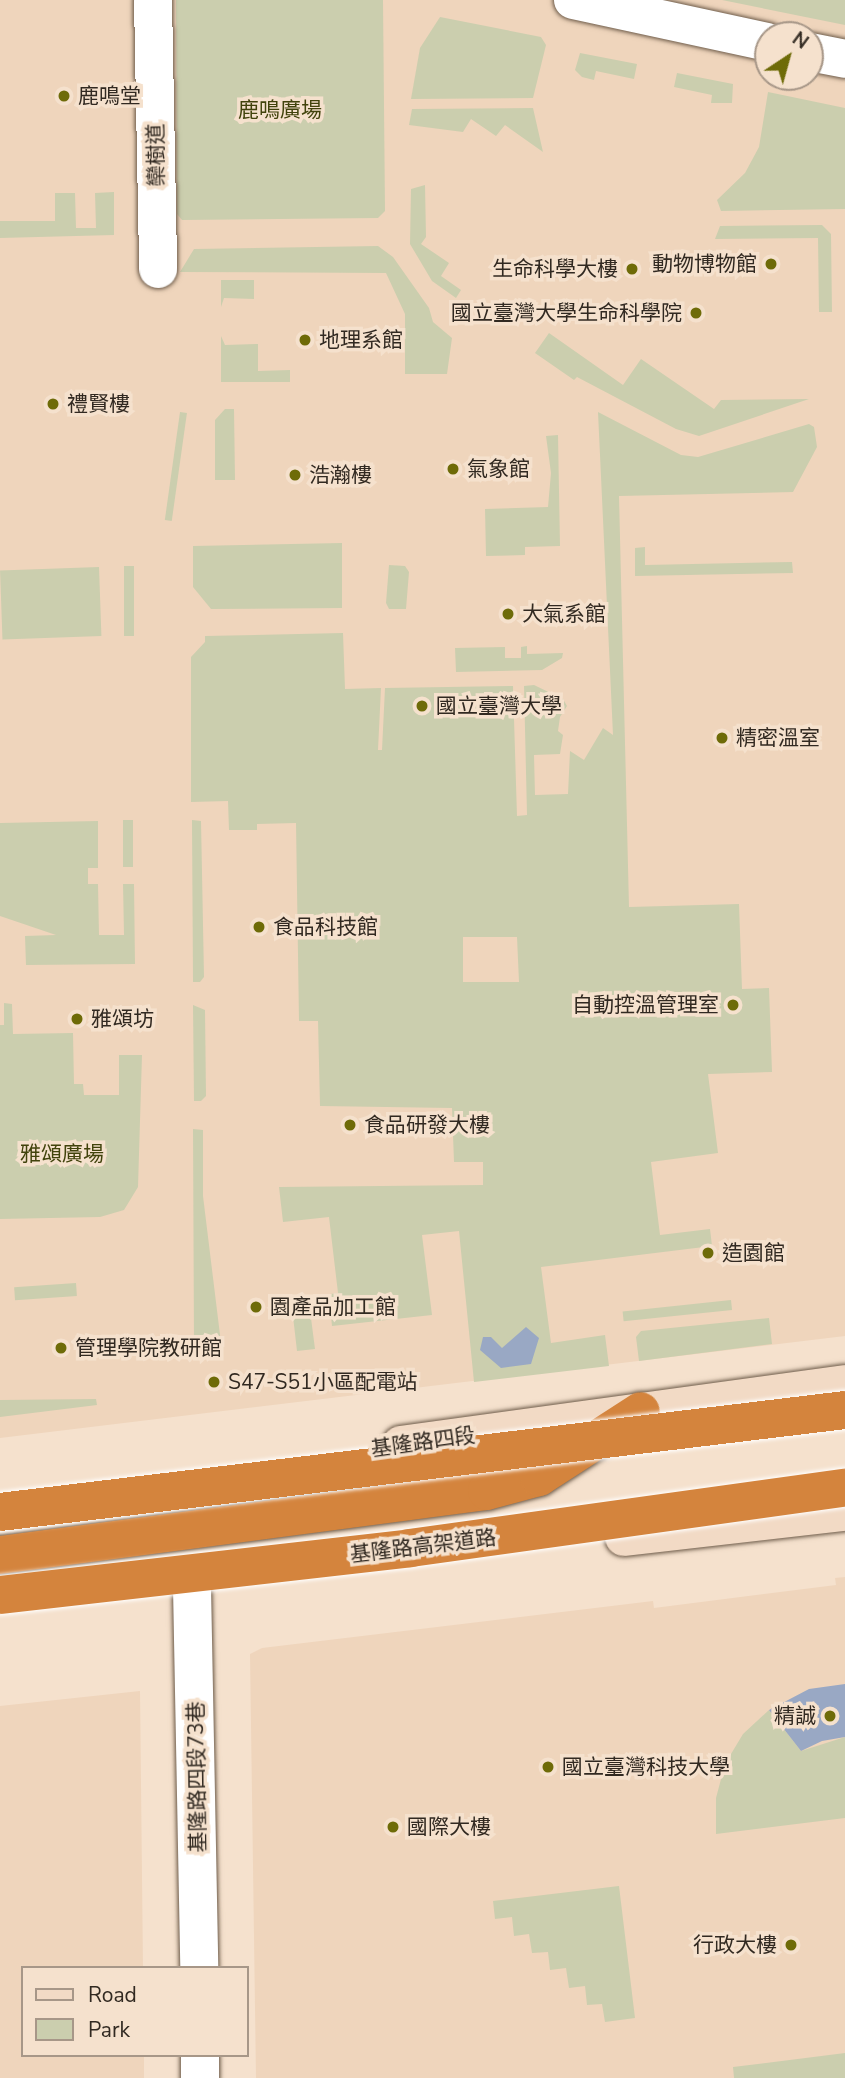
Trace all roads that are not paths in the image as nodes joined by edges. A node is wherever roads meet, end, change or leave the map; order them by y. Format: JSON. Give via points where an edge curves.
{"nodes":[{"id":1,"x":153,"y":0,"type":"edge"},
{"id":2,"x":573,"y":0,"type":"edge"},
{"id":3,"x":754,"y":40,"type":"edge"},
{"id":4,"x":824,"y":55,"type":"edge"},
{"id":5,"x":845,"y":59,"type":"edge"},
{"id":6,"x":158,"y":269,"type":"dead end"},
{"id":7,"x":845,"y":1384,"type":"edge"},
{"id":8,"x":845,"y":1410,"type":"edge"},
{"id":9,"x":641,"y":1411,"type":"junction"},
{"id":10,"x":177,"y":1476,"type":"junction"},
{"id":11,"x":845,"y":1488,"type":"edge"},
{"id":12,"x":0,"y":1498,"type":"edge"},
{"id":13,"x":0,"y":1512,"type":"edge"},
{"id":14,"x":845,"y":1512,"type":"edge"},
{"id":15,"x":184,"y":1530,"type":"junction"},
{"id":16,"x":0,"y":1555,"type":"edge"},
{"id":17,"x":192,"y":1587,"type":"junction"},
{"id":18,"x":0,"y":1595,"type":"edge"},
{"id":19,"x":0,"y":1611,"type":"edge"},
{"id":20,"x":199,"y":1966,"type":"edge"},
{"id":21,"x":200,"y":2057,"type":"edge"},
{"id":22,"x":200,"y":2078,"type":"edge"}],
"edges":[{"from":1,"to":6,"type":"street","name":"欒樹道"},
{"from":2,"to":3,"type":"street"},
{"from":4,"to":5,"type":"street"},
{"from":7,"to":9,"type":"main road","name":"基隆路四段"},
{"from":8,"to":13,"type":"highway","bridge":true},
{"from":9,"to":10,"type":"main road","name":"基隆路四段"},
{"from":9,"to":15,"type":"highway","via":[[539,1477],[487,1491]]},
{"from":10,"to":12,"type":"main road","name":"基隆路四段"},
{"from":10,"to":15,"type":"main road"},
{"from":11,"to":18,"type":"highway","name":"基隆路高架道路","bridge":true,"via":[[410,1548]]},
{"from":14,"to":17,"type":"main road"},
{"from":15,"to":16,"type":"highway"},
{"from":15,"to":17,"type":"main road"},
{"from":17,"to":19,"type":"main road"},
{"from":17,"to":20,"type":"street","name":"基隆路四段73巷"},
{"from":21,"to":22,"type":"street"}]}
